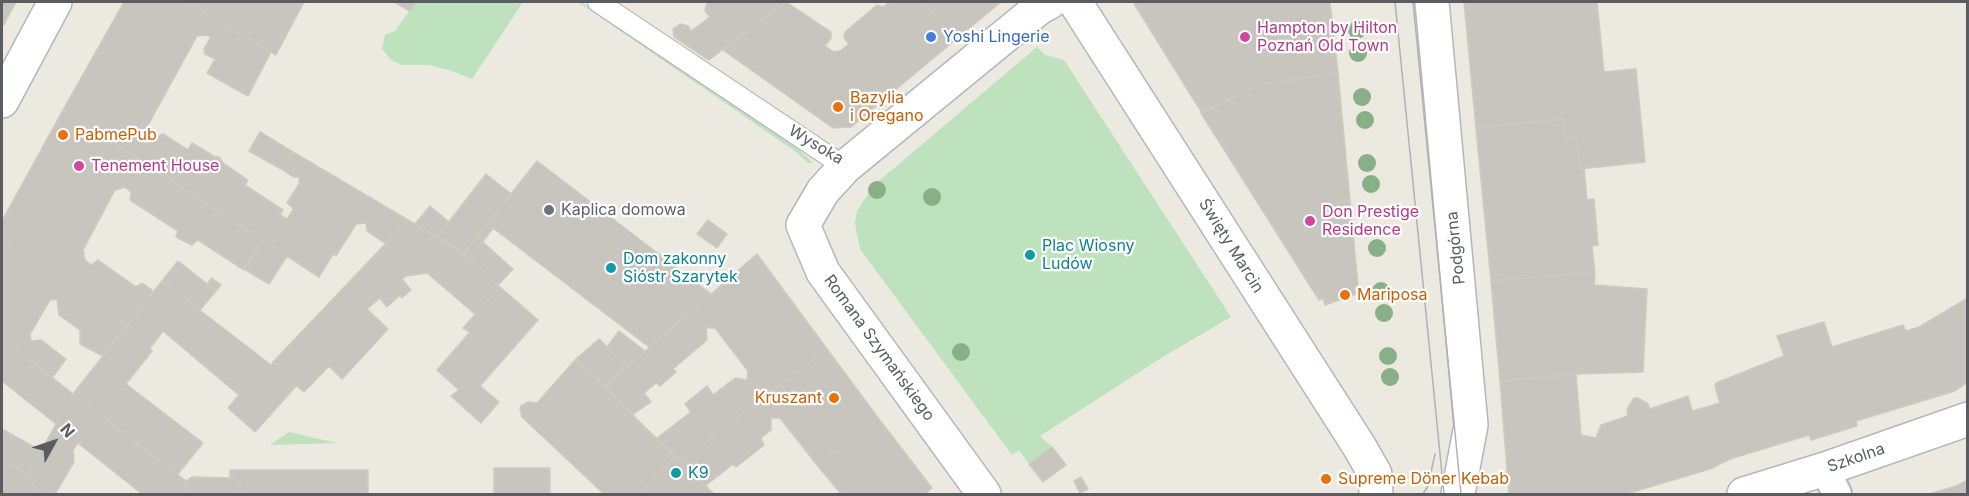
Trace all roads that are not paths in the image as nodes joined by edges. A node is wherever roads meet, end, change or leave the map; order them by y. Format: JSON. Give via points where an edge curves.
{"nodes":[{"id":1,"x":55,"y":2,"type":"edge"},
{"id":2,"x":598,"y":2,"type":"edge"},
{"id":3,"x":1050,"y":2,"type":"edge"},
{"id":4,"x":1075,"y":2,"type":"edge"},
{"id":5,"x":1432,"y":2,"type":"edge"},
{"id":6,"x":2,"y":101,"type":"edge"},
{"id":7,"x":845,"y":167,"type":"junction"},
{"id":8,"x":1968,"y":419,"type":"edge"},
{"id":9,"x":1831,"y":482,"type":"edge"},
{"id":10,"x":984,"y":495,"type":"edge"},
{"id":11,"x":1376,"y":495,"type":"edge"},
{"id":12,"x":1458,"y":495,"type":"edge"},
{"id":13,"x":1744,"y":495,"type":"edge"}],
"edges":[{"from":1,"to":6,"type":"street"},
{"from":2,"to":7,"type":"lane","name":"Wysoka"},
{"from":3,"to":7,"type":"street","name":"Wysoka"},
{"from":4,"to":11,"type":"street","name":"Święty Marcin","via":[[1359,446],[1375,474]]},
{"from":5,"to":12,"type":"street","name":"Podgórna","via":[[1472,425]]},
{"from":7,"to":10,"type":"street","name":"Romana Szymańskiego","via":[[823,191],[803,225],[823,272]]},
{"from":8,"to":9,"type":"street","name":"Szkolna"},
{"from":9,"to":13,"type":"street","name":"Szkolna"}]}
